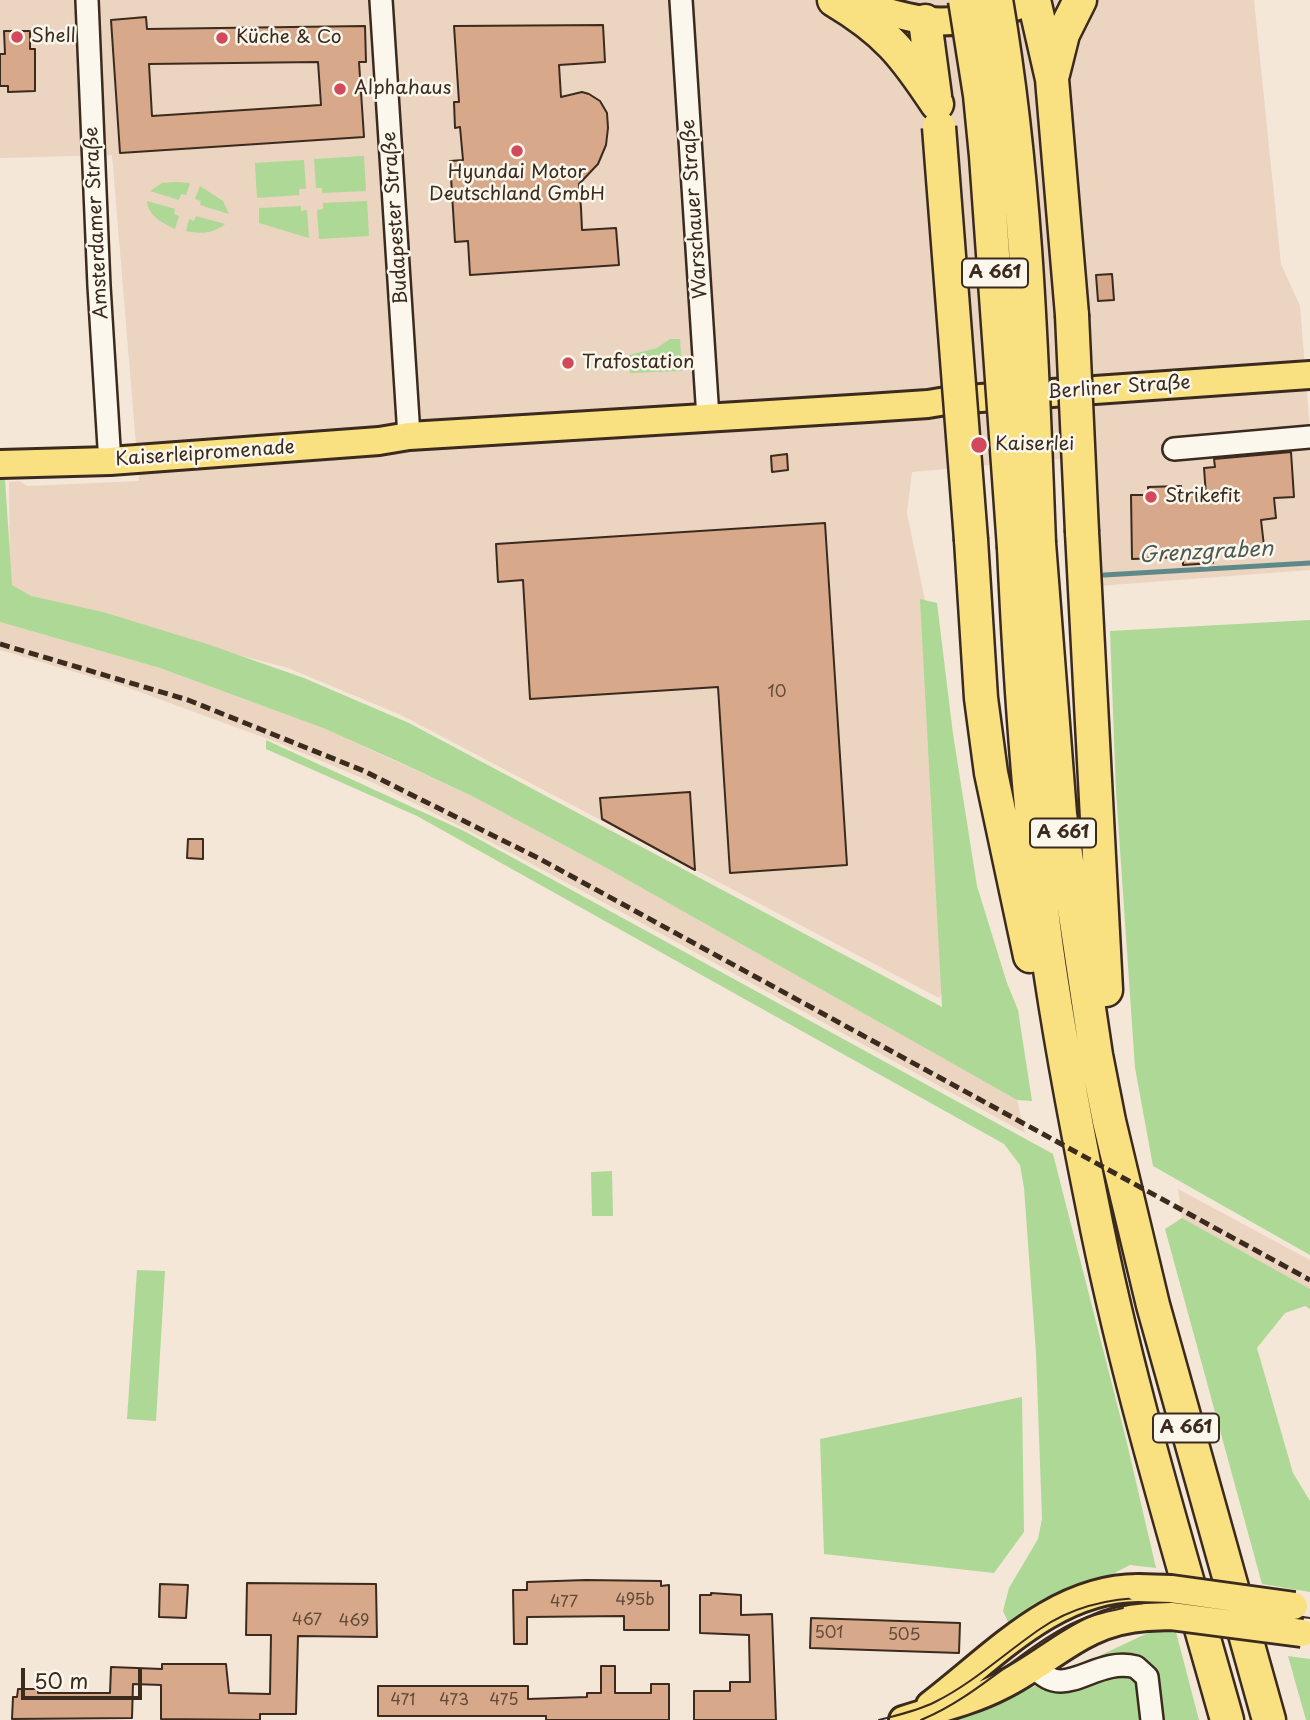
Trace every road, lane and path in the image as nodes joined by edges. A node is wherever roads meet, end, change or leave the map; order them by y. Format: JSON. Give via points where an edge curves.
{"nodes":[{"id":1,"x":87,"y":0,"type":"edge"},
{"id":2,"x":381,"y":0,"type":"edge"},
{"id":3,"x":681,"y":0,"type":"edge"},
{"id":4,"x":834,"y":0,"type":"edge"},
{"id":5,"x":844,"y":0,"type":"edge"},
{"id":6,"x":965,"y":0,"type":"edge"},
{"id":7,"x":996,"y":0,"type":"edge"},
{"id":8,"x":1034,"y":0,"type":"edge"},
{"id":9,"x":1080,"y":0,"type":"edge"},
{"id":10,"x":924,"y":10,"type":"edge"},
{"id":11,"x":1052,"y":79,"type":"junction"},
{"id":12,"x":938,"y":115,"type":"junction"},
{"id":13,"x":1310,"y":375,"type":"edge"},
{"id":14,"x":1310,"y":385,"type":"edge"},
{"id":15,"x":928,"y":404,"type":"junction"},
{"id":16,"x":708,"y":418,"type":"junction"},
{"id":17,"x":409,"y":436,"type":"junction"},
{"id":18,"x":1310,"y":437,"type":"edge"},
{"id":19,"x":0,"y":447,"type":"edge"},
{"id":20,"x":1174,"y":449,"type":"dead end"},
{"id":21,"x":110,"y":454,"type":"junction"},
{"id":22,"x":0,"y":464,"type":"edge"},
{"id":23,"x":1027,"y":545,"type":"junction"},
{"id":24,"x":1109,"y":1121,"type":"junction"},
{"id":25,"x":1078,"y":1126,"type":"junction"},
{"id":26,"x":1302,"y":1607,"type":"edge"},
{"id":27,"x":1306,"y":1634,"type":"edge"},
{"id":28,"x":1034,"y":1666,"type":"junction"},
{"id":29,"x":909,"y":1718,"type":"edge"},
{"id":30,"x":1152,"y":1720,"type":"edge"},
{"id":31,"x":1227,"y":1720,"type":"edge"},
{"id":32,"x":1269,"y":1720,"type":"edge"}],
"edges":[{"from":1,"to":21,"type":"street","name":"Amsterdamer Straße"},
{"from":2,"to":17,"type":"street","name":"Budapester Straße"},
{"from":3,"to":16,"type":"street","name":"Warschauer Straße"},
{"from":4,"to":12,"type":"highway","number":"A 661","via":[[862,17],[904,55]]},
{"from":5,"to":10,"type":"main road"},
{"from":6,"to":23,"type":"highway","number":"A 661","bridge":true,"via":[[980,95]]},
{"from":7,"to":23,"type":"highway","number":"A 661","bridge":true,"via":[[1024,217],[1031,322]]},
{"from":8,"to":10,"type":"main road","via":[[974,17]]},
{"from":8,"to":11,"type":"highway","number":"A 661"},
{"from":9,"to":11,"type":"highway","number":"A 661","via":[[1063,34]]},
{"from":10,"to":12,"type":"highway","number":"A 661"},
{"from":11,"to":24,"type":"highway","number":"A 661","bridge":true,"via":[[1077,399],[1110,1037]]},
{"from":12,"to":25,"type":"highway","number":"A 661","bridge":true,"via":[[981,698],[991,773],[1044,1018]]},
{"from":13,"to":15,"type":"main road","name":"Berliner Straße"},
{"from":14,"to":15,"type":"main road","name":"Berliner Straße"},
{"from":15,"to":16,"type":"main road","name":"Berliner Straße"},
{"from":16,"to":17,"type":"main road","name":"Kaiserleipromenade"},
{"from":17,"to":21,"type":"main road","name":"Kaiserleipromenade","via":[[373,431]]},
{"from":18,"to":20,"type":"street"},
{"from":19,"to":21,"type":"main road","name":"Kaiserleipromenade"},
{"from":21,"to":22,"type":"main road","name":"Kaiserleipromenade"},
{"from":23,"to":24,"type":"highway","number":"A 661","via":[[1046,650],[1060,814]]},
{"from":23,"to":25,"type":"highway","number":"A 661","via":[[1020,677],[1047,949]]},
{"from":24,"to":32,"type":"highway","number":"A 661","via":[[1153,1304]]},
{"from":25,"to":31,"type":"highway","number":"A 661","via":[[1115,1308]]},
{"from":26,"to":29,"type":"main road","bridge":true,"via":[[1171,1589],[1114,1590],[1083,1598],[1055,1610],[1004,1645]]},
{"from":27,"to":28,"type":"main road","bridge":true,"via":[[1171,1616],[1121,1619],[1081,1634]]},
{"from":28,"to":29,"type":"main road","via":[[1002,1686]]},
{"from":28,"to":30,"type":"street","via":[[1046,1678],[1059,1682],[1110,1665],[1136,1667],[1147,1677]]}]}
